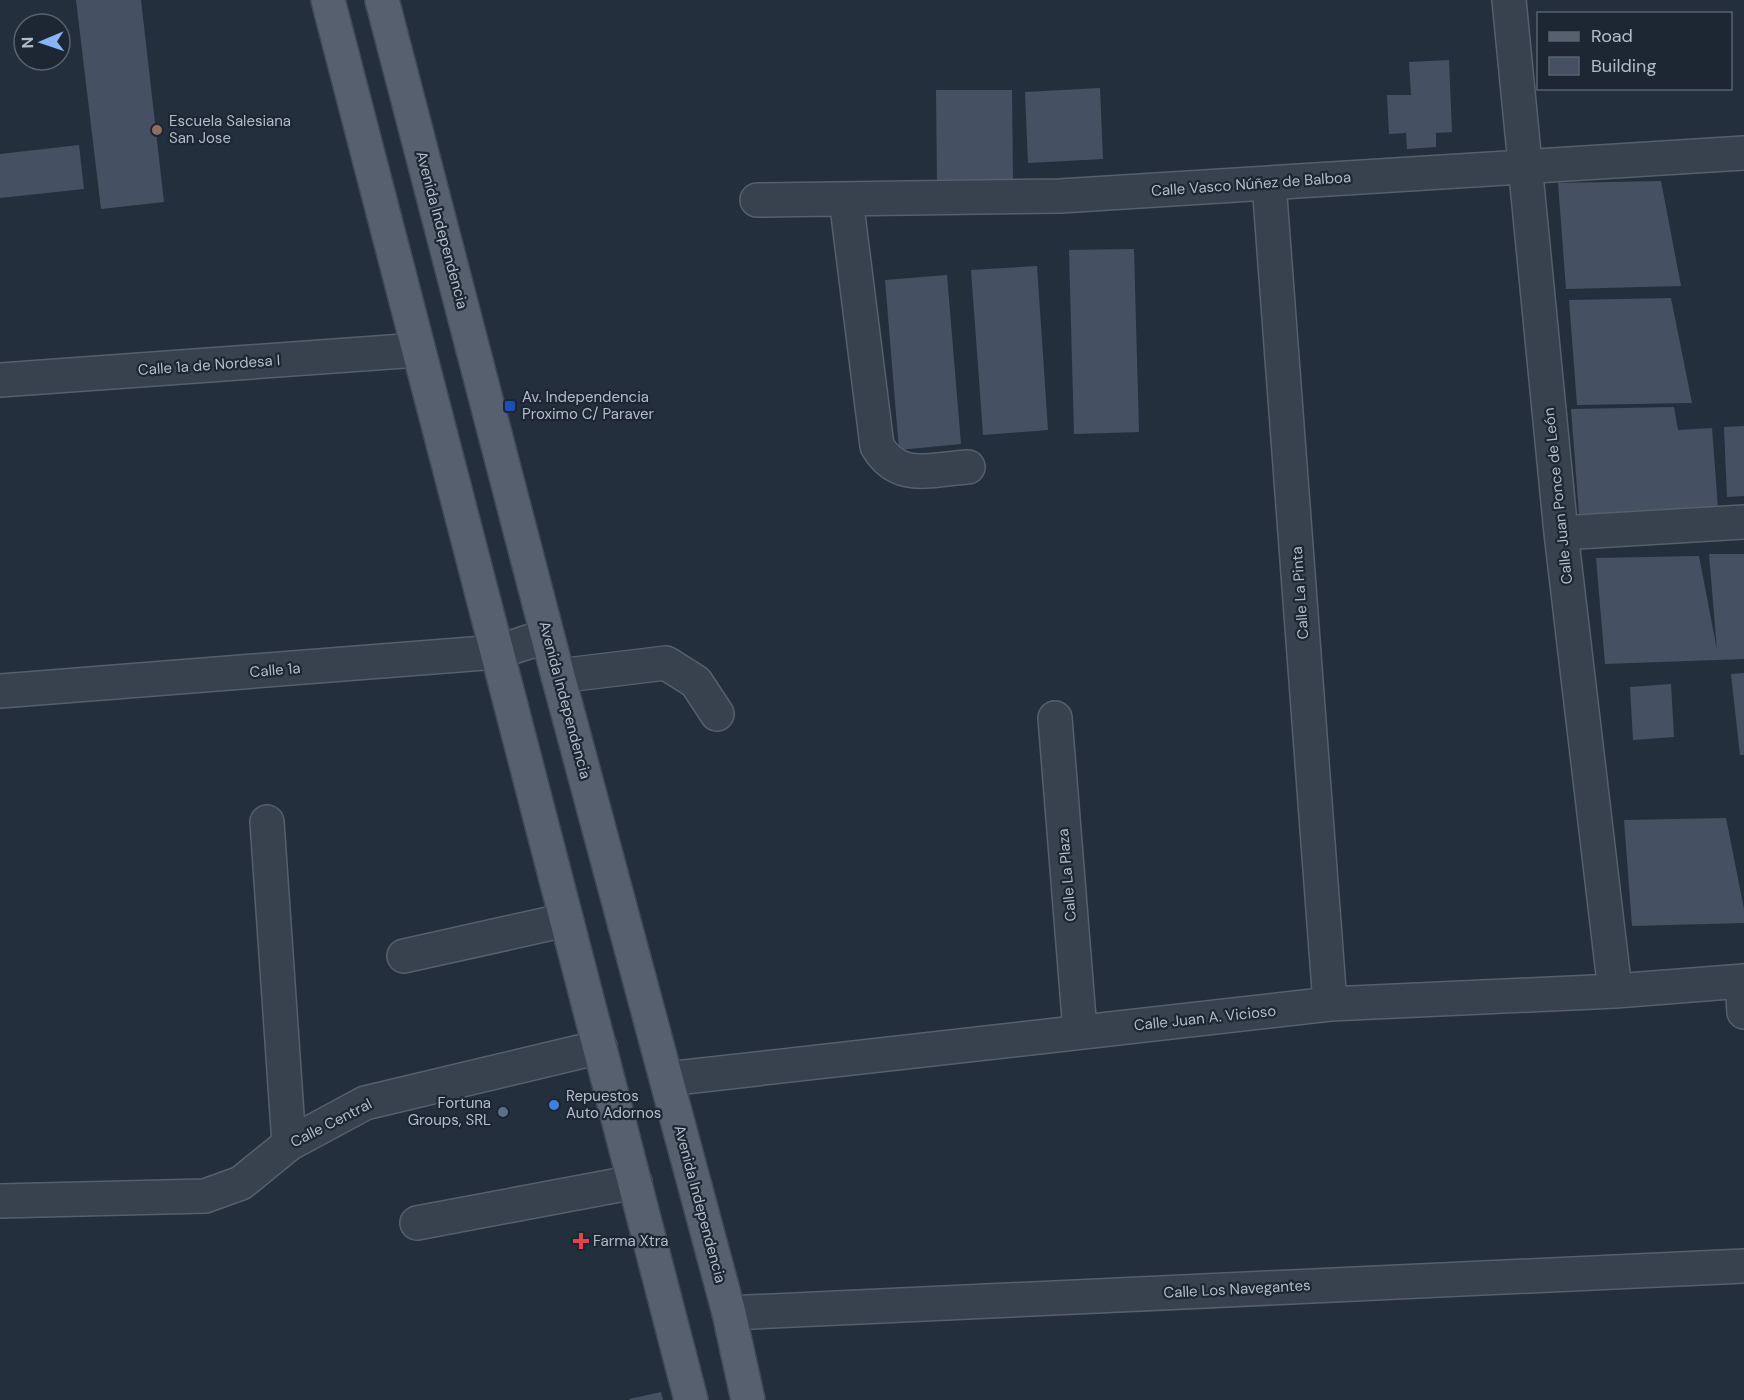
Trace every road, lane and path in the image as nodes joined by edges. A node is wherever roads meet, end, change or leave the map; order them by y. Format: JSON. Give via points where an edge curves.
{"nodes":[{"id":1,"x":328,"y":0,"type":"edge"},
{"id":2,"x":381,"y":0,"type":"edge"},
{"id":3,"x":1509,"y":0,"type":"edge"},
{"id":4,"x":1744,"y":153,"type":"edge"},
{"id":5,"x":1524,"y":166,"type":"junction"},
{"id":6,"x":1269,"y":183,"type":"junction"},
{"id":7,"x":757,"y":200,"type":"dead end"},
{"id":8,"x":846,"y":200,"type":"junction"},
{"id":9,"x":418,"y":350,"type":"junction"},
{"id":10,"x":0,"y":380,"type":"edge"},
{"id":11,"x":968,"y":467,"type":"dead end"},
{"id":12,"x":1744,"y":522,"type":"edge"},
{"id":13,"x":1561,"y":533,"type":"junction"},
{"id":14,"x":547,"y":636,"type":"junction"},
{"id":15,"x":497,"y":652,"type":"junction"},
{"id":16,"x":558,"y":676,"type":"junction"},
{"id":17,"x":0,"y":691,"type":"edge"},
{"id":18,"x":717,"y":714,"type":"dead end"},
{"id":19,"x":1055,"y":718,"type":"dead end"},
{"id":20,"x":267,"y":822,"type":"dead end"},
{"id":21,"x":566,"y":920,"type":"junction"},
{"id":22,"x":404,"y":956,"type":"dead end"},
{"id":23,"x":1615,"y":991,"type":"junction"},
{"id":24,"x":1743,"y":992,"type":"edge"},
{"id":25,"x":1330,"y":1004,"type":"junction"},
{"id":26,"x":1080,"y":1031,"type":"junction"},
{"id":27,"x":600,"y":1047,"type":"junction"},
{"id":28,"x":668,"y":1079,"type":"junction"},
{"id":29,"x":289,"y":1143,"type":"junction"},
{"id":30,"x":635,"y":1182,"type":"junction"},
{"id":31,"x":0,"y":1202,"type":"edge"},
{"id":32,"x":417,"y":1223,"type":"dead end"},
{"id":33,"x":1744,"y":1266,"type":"edge"},
{"id":34,"x":729,"y":1313,"type":"junction"},
{"id":35,"x":691,"y":1400,"type":"edge"},
{"id":36,"x":748,"y":1400,"type":"edge"}],
"edges":[{"from":1,"to":9,"type":"main road"},
{"from":2,"to":14,"type":"main road","name":"Avenida Independencia"},
{"from":3,"to":5,"type":"street","name":"Calle Juan Ponce de León"},
{"from":4,"to":5,"type":"street","name":"Calle Vasco Núñez de Balboa"},
{"from":5,"to":6,"type":"street","name":"Calle Vasco Núñez de Balboa"},
{"from":5,"to":13,"type":"street","name":"Calle Juan Ponce de León"},
{"from":6,"to":8,"type":"street","name":"Calle Vasco Núñez de Balboa","via":[[1060,196]]},
{"from":6,"to":25,"type":"street","name":"Calle La Pinta"},
{"from":7,"to":8,"type":"street","name":"Calle Vasco Núñez de Balboa"},
{"from":8,"to":11,"type":"street","via":[[877,446],[886,461],[903,471]]},
{"from":9,"to":10,"type":"street","name":"Calle 1a de Nordesa I"},
{"from":9,"to":15,"type":"main road"},
{"from":12,"to":13,"type":"street"},
{"from":13,"to":23,"type":"street","name":"Calle Juan Ponce de León"},
{"from":14,"to":15,"type":"street","name":"Calle 1a"},
{"from":14,"to":16,"type":"main road","name":"Avenida Independencia"},
{"from":15,"to":17,"type":"street","name":"Calle 1a"},
{"from":15,"to":21,"type":"main road"},
{"from":16,"to":18,"type":"street","via":[[666,663],[696,682]]},
{"from":16,"to":28,"type":"main road","name":"Avenida Independencia"},
{"from":19,"to":26,"type":"street","name":"Calle La Plaza"},
{"from":20,"to":29,"type":"street"},
{"from":21,"to":22,"type":"street"},
{"from":21,"to":27,"type":"main road"},
{"from":23,"to":24,"type":"street","name":"Calle Juan A. Vicioso"},
{"from":23,"to":25,"type":"street","name":"Calle Juan A. Vicioso"},
{"from":25,"to":26,"type":"street","name":"Calle Juan A. Vicioso"},
{"from":26,"to":28,"type":"street","name":"Calle Juan A. Vicioso"},
{"from":27,"to":29,"type":"street","name":"Calle Central","via":[[365,1103]]},
{"from":27,"to":30,"type":"main road"},
{"from":28,"to":34,"type":"main road","name":"Avenida Independencia"},
{"from":29,"to":31,"type":"street","name":"Calle Central","via":[[241,1183],[205,1196]]},
{"from":30,"to":32,"type":"street"},
{"from":30,"to":35,"type":"main road"},
{"from":33,"to":34,"type":"street","name":"Calle Los Navegantes"},
{"from":34,"to":36,"type":"main road","name":"Avenida Independencia"}]}
